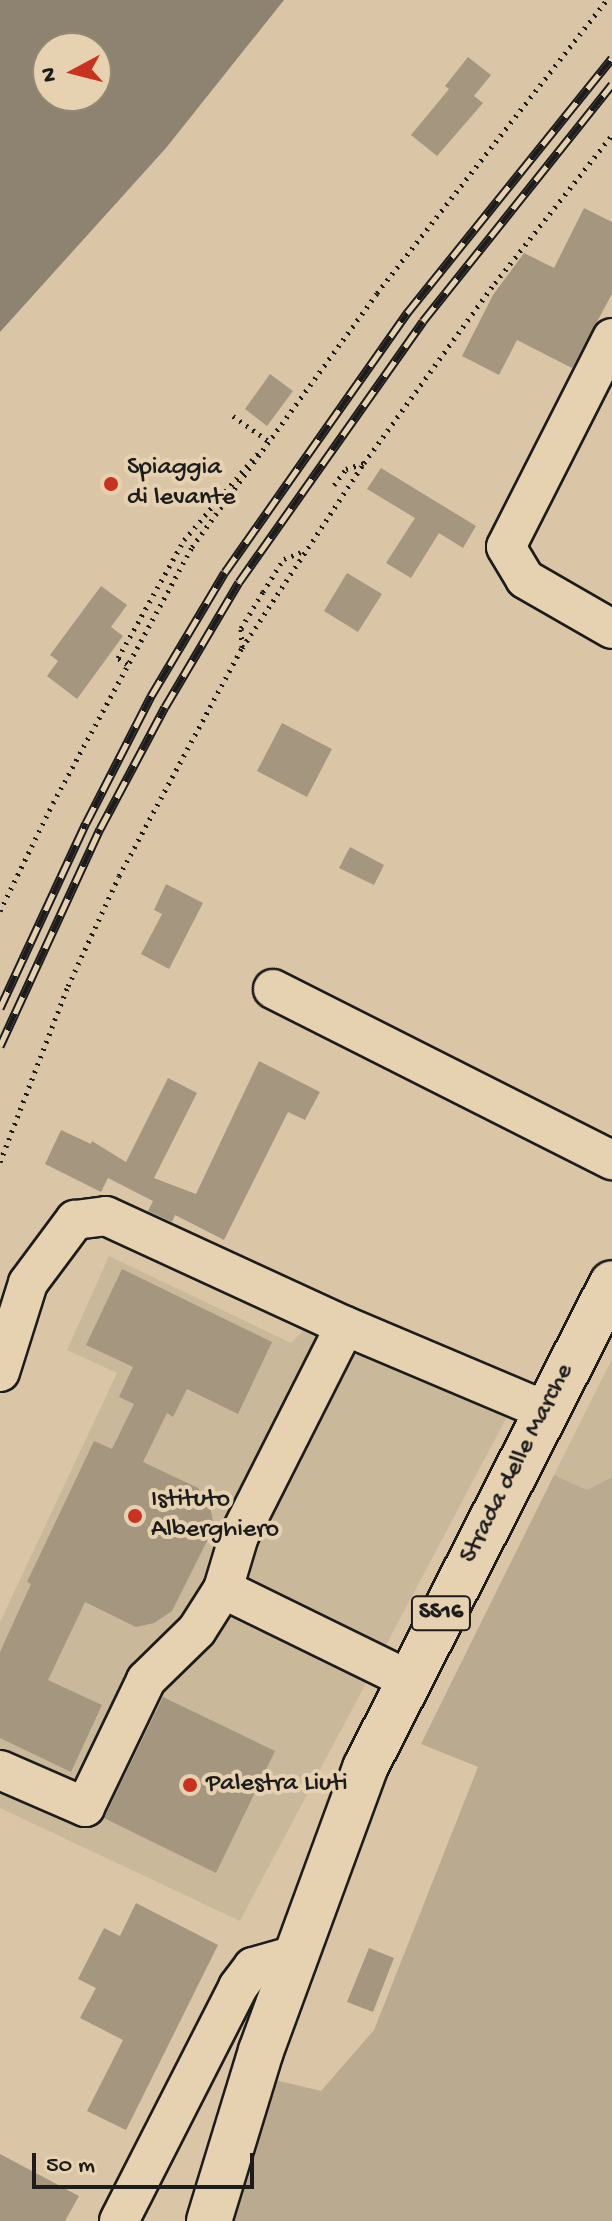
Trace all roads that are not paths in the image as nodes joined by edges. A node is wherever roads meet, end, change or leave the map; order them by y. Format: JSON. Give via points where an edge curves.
{"nodes":[{"id":1,"x":612,"y":338,"type":"edge"},
{"id":2,"x":612,"y":629,"type":"edge"},
{"id":3,"x":273,"y":989,"type":"dead end"},
{"id":4,"x":612,"y":1160,"type":"edge"},
{"id":5,"x":612,"y":1283,"type":"edge"},
{"id":6,"x":345,"y":1326,"type":"junction"},
{"id":7,"x":0,"y":1372,"type":"edge"},
{"id":8,"x":546,"y":1411,"type":"junction"},
{"id":9,"x":223,"y":1589,"type":"junction"},
{"id":10,"x":407,"y":1679,"type":"junction"},
{"id":11,"x":0,"y":1770,"type":"edge"},
{"id":12,"x":295,"y":1955,"type":"junction"},
{"id":13,"x":119,"y":2221,"type":"edge"},
{"id":14,"x":209,"y":2221,"type":"edge"}],
"edges":[{"from":1,"to":2,"type":"street","via":[[506,547],[525,579]]},
{"from":3,"to":4,"type":"street"},
{"from":5,"to":8,"type":"main road","name":"Strada delle Marche","number":"SS16"},
{"from":6,"to":7,"type":"street","via":[[106,1216],[90,1218],[75,1220],[28,1283]]},
{"from":6,"to":8,"type":"street"},
{"from":6,"to":9,"type":"street","via":[[239,1536]]},
{"from":8,"to":10,"type":"main road","name":"Strada delle Marche","number":"SS16"},
{"from":9,"to":10,"type":"street"},
{"from":9,"to":11,"type":"street","via":[[197,1630],[146,1680],[85,1807]]},
{"from":10,"to":12,"type":"main road","name":"Strada delle Marche","number":"SS16","via":[[341,1826]]},
{"from":12,"to":13,"type":"street","via":[[253,1967],[238,1987]]},
{"from":12,"to":14,"type":"main road","number":"SS16"}]}
